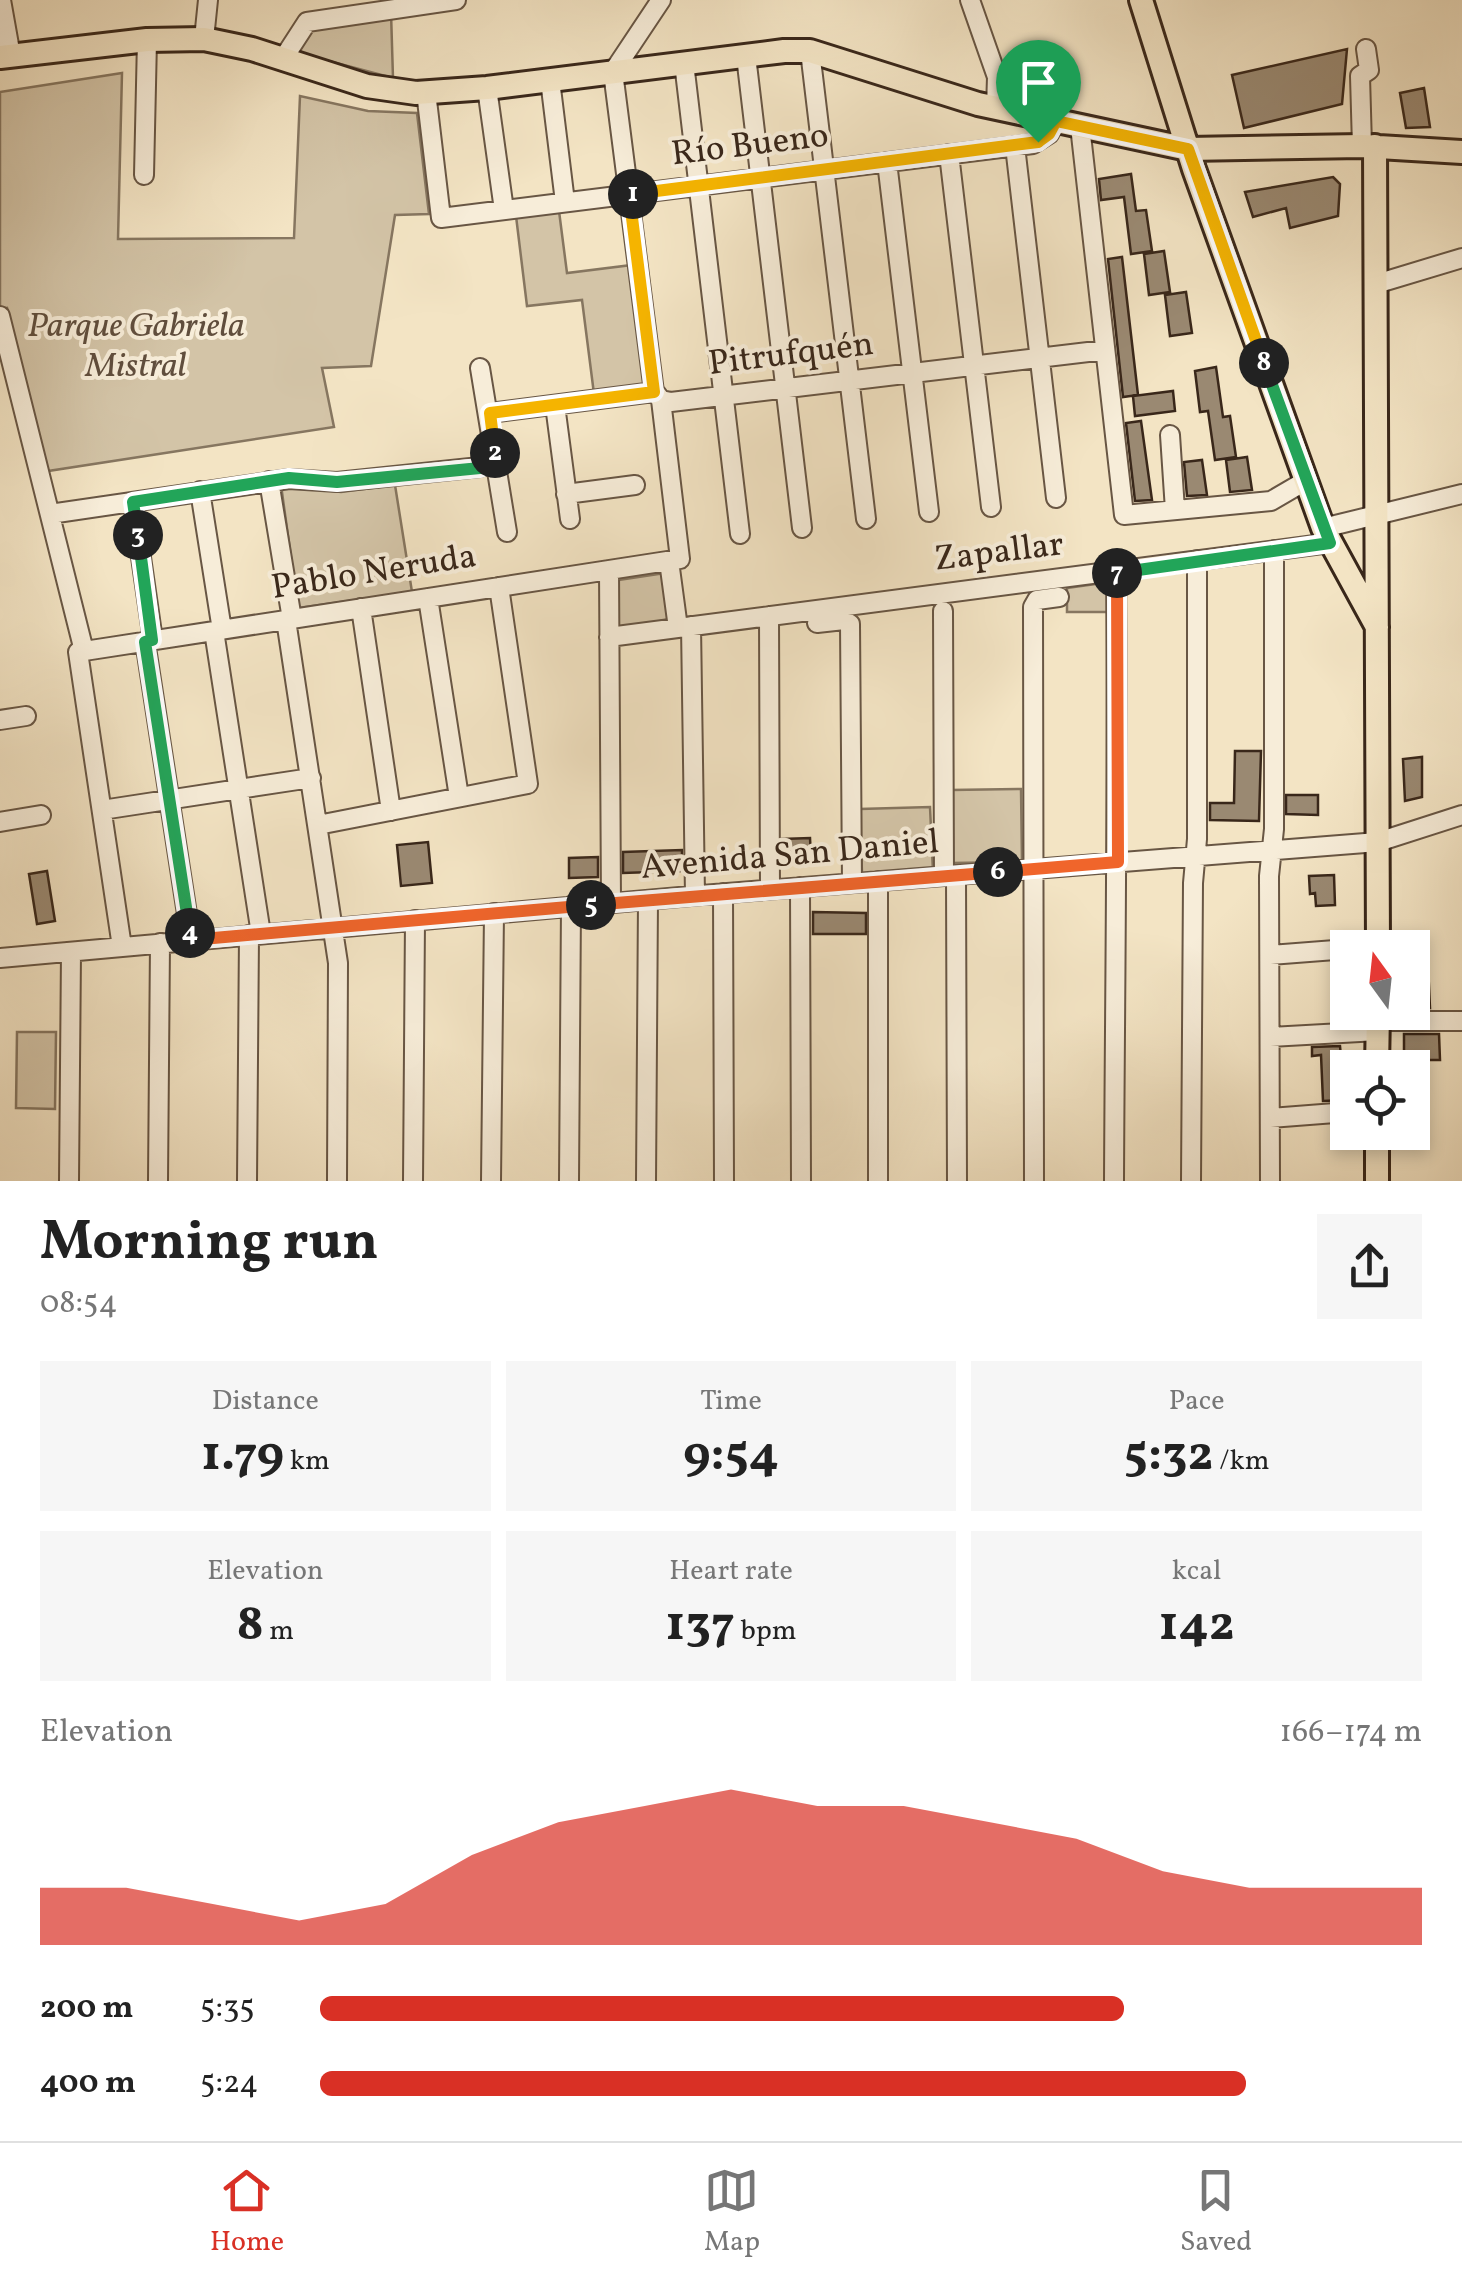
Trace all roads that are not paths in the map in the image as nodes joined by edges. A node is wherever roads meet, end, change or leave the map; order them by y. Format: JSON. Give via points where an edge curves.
{"nodes":[{"id":1,"x":1,"y":0,"type":"edge"},
{"id":2,"x":208,"y":0,"type":"edge"},
{"id":3,"x":456,"y":0,"type":"edge"},
{"id":4,"x":661,"y":0,"type":"edge"},
{"id":5,"x":970,"y":0,"type":"edge"},
{"id":6,"x":1142,"y":0,"type":"edge"},
{"id":7,"x":204,"y":39,"type":"junction"},
{"id":8,"x":147,"y":40,"type":"junction"},
{"id":9,"x":1366,"y":49,"type":"dead end"},
{"id":10,"x":810,"y":51,"type":"junction"},
{"id":11,"x":5,"y":56,"type":"edge"},
{"id":12,"x":746,"y":56,"type":"junction"},
{"id":13,"x":283,"y":59,"type":"junction"},
{"id":14,"x":684,"y":63,"type":"junction"},
{"id":15,"x":614,"y":72,"type":"junction"},
{"id":16,"x":550,"y":80,"type":"junction"},
{"id":17,"x":487,"y":88,"type":"junction"},
{"id":18,"x":426,"y":92,"type":"junction"},
{"id":19,"x":996,"y":108,"type":"junction"},
{"id":20,"x":1056,"y":121,"type":"junction"},
{"id":21,"x":1080,"y":126,"type":"junction"},
{"id":22,"x":1015,"y":146,"type":"junction"},
{"id":23,"x":1369,"y":146,"type":"junction"},
{"id":24,"x":1188,"y":149,"type":"junction"},
{"id":25,"x":1462,"y":152,"type":"edge"},
{"id":26,"x":949,"y":154,"type":"junction"},
{"id":27,"x":887,"y":162,"type":"junction"},
{"id":28,"x":824,"y":170,"type":"junction"},
{"id":29,"x":144,"y":175,"type":"dead end"},
{"id":30,"x":760,"y":178,"type":"junction"},
{"id":31,"x":699,"y":186,"type":"junction"},
{"id":32,"x":629,"y":194,"type":"junction"},
{"id":33,"x":565,"y":202,"type":"junction"},
{"id":34,"x":504,"y":210,"type":"junction"},
{"id":35,"x":1462,"y":258,"type":"edge"},
{"id":36,"x":1376,"y":284,"type":"junction"},
{"id":37,"x":0,"y":316,"type":"edge"},
{"id":38,"x":1105,"y":350,"type":"junction"},
{"id":39,"x":1039,"y":358,"type":"junction"},
{"id":40,"x":974,"y":366,"type":"junction"},
{"id":41,"x":480,"y":368,"type":"dead end"},
{"id":42,"x":912,"y":373,"type":"junction"},
{"id":43,"x":850,"y":381,"type":"junction"},
{"id":44,"x":786,"y":388,"type":"junction"},
{"id":45,"x":658,"y":396,"type":"junction"},
{"id":46,"x":724,"y":396,"type":"junction"},
{"id":47,"x":555,"y":405,"type":"junction"},
{"id":48,"x":490,"y":413,"type":"junction"},
{"id":49,"x":1170,"y":435,"type":"dead end"},
{"id":50,"x":496,"y":461,"type":"junction"},
{"id":51,"x":1307,"y":480,"type":"junction"},
{"id":52,"x":269,"y":482,"type":"junction"},
{"id":53,"x":635,"y":485,"type":"dead end"},
{"id":54,"x":200,"y":492,"type":"junction"},
{"id":55,"x":566,"y":494,"type":"junction"},
{"id":56,"x":1462,"y":494,"type":"edge"},
{"id":57,"x":1056,"y":498,"type":"dead end"},
{"id":58,"x":133,"y":502,"type":"junction"},
{"id":59,"x":991,"y":507,"type":"dead end"},
{"id":60,"x":1175,"y":510,"type":"junction"},
{"id":61,"x":929,"y":512,"type":"dead end"},
{"id":62,"x":50,"y":514,"type":"junction"},
{"id":63,"x":1377,"y":515,"type":"junction"},
{"id":64,"x":866,"y":519,"type":"dead end"},
{"id":65,"x":570,"y":520,"type":"dead end"},
{"id":66,"x":802,"y":528,"type":"dead end"},
{"id":67,"x":507,"y":532,"type":"dead end"},
{"id":68,"x":740,"y":534,"type":"dead end"},
{"id":69,"x":1326,"y":535,"type":"junction"},
{"id":70,"x":1274,"y":550,"type":"junction"},
{"id":71,"x":674,"y":560,"type":"junction"},
{"id":72,"x":1197,"y":560,"type":"junction"},
{"id":73,"x":609,"y":570,"type":"junction"},
{"id":74,"x":1116,"y":571,"type":"junction"},
{"id":75,"x":500,"y":587,"type":"junction"},
{"id":76,"x":1059,"y":597,"type":"dead end"},
{"id":77,"x":428,"y":598,"type":"junction"},
{"id":78,"x":361,"y":608,"type":"junction"},
{"id":79,"x":943,"y":611,"type":"dead end"},
{"id":80,"x":770,"y":616,"type":"junction"},
{"id":81,"x":289,"y":619,"type":"junction"},
{"id":82,"x":818,"y":624,"type":"dead end"},
{"id":83,"x":684,"y":627,"type":"junction"},
{"id":84,"x":1377,"y":627,"type":"junction"},
{"id":85,"x":218,"y":630,"type":"junction"},
{"id":86,"x":610,"y":637,"type":"junction"},
{"id":87,"x":149,"y":641,"type":"junction"},
{"id":88,"x":81,"y":652,"type":"junction"},
{"id":89,"x":26,"y":716,"type":"dead end"},
{"id":90,"x":0,"y":720,"type":"edge"},
{"id":91,"x":310,"y":778,"type":"junction"},
{"id":92,"x":238,"y":789,"type":"junction"},
{"id":93,"x":459,"y":797,"type":"junction"},
{"id":94,"x":170,"y":799,"type":"junction"},
{"id":95,"x":102,"y":810,"type":"junction"},
{"id":96,"x":390,"y":810,"type":"junction"},
{"id":97,"x":40,"y":815,"type":"dead end"},
{"id":98,"x":1462,"y":815,"type":"edge"},
{"id":99,"x":0,"y":822,"type":"edge"},
{"id":100,"x":318,"y":825,"type":"junction"},
{"id":101,"x":1378,"y":842,"type":"junction"},
{"id":102,"x":1272,"y":850,"type":"junction"},
{"id":103,"x":1196,"y":856,"type":"junction"},
{"id":104,"x":1118,"y":862,"type":"junction"},
{"id":105,"x":1032,"y":869,"type":"junction"},
{"id":106,"x":950,"y":876,"type":"junction"},
{"id":107,"x":878,"y":881,"type":"junction"},
{"id":108,"x":852,"y":883,"type":"junction"},
{"id":109,"x":800,"y":887,"type":"junction"},
{"id":110,"x":770,"y":890,"type":"junction"},
{"id":111,"x":723,"y":893,"type":"junction"},
{"id":112,"x":694,"y":896,"type":"junction"},
{"id":113,"x":648,"y":900,"type":"junction"},
{"id":114,"x":610,"y":903,"type":"junction"},
{"id":115,"x":570,"y":906,"type":"junction"},
{"id":116,"x":494,"y":913,"type":"junction"},
{"id":117,"x":415,"y":920,"type":"junction"},
{"id":118,"x":334,"y":927,"type":"junction"},
{"id":119,"x":1375,"y":930,"type":"edge"},
{"id":120,"x":255,"y":934,"type":"junction"},
{"id":121,"x":191,"y":940,"type":"junction"},
{"id":122,"x":160,"y":943,"type":"junction"},
{"id":123,"x":122,"y":947,"type":"junction"},
{"id":124,"x":1330,"y":950,"type":"edge"},
{"id":125,"x":71,"y":952,"type":"junction"},
{"id":126,"x":1270,"y":955,"type":"junction"},
{"id":127,"x":0,"y":958,"type":"edge"},
{"id":128,"x":1430,"y":1021,"type":"edge"},
{"id":129,"x":1462,"y":1021,"type":"edge"},
{"id":130,"x":1330,"y":1028,"type":"edge"},
{"id":131,"x":1270,"y":1037,"type":"junction"},
{"id":132,"x":1330,"y":1113,"type":"edge"},
{"id":133,"x":1270,"y":1118,"type":"junction"},
{"id":134,"x":1378,"y":1150,"type":"edge"},
{"id":135,"x":69,"y":1181,"type":"edge"},
{"id":136,"x":158,"y":1181,"type":"edge"},
{"id":137,"x":247,"y":1181,"type":"edge"},
{"id":138,"x":336,"y":1181,"type":"edge"},
{"id":139,"x":413,"y":1181,"type":"edge"},
{"id":140,"x":491,"y":1181,"type":"edge"},
{"id":141,"x":569,"y":1181,"type":"edge"},
{"id":142,"x":646,"y":1181,"type":"edge"},
{"id":143,"x":724,"y":1181,"type":"edge"},
{"id":144,"x":801,"y":1181,"type":"edge"},
{"id":145,"x":878,"y":1181,"type":"edge"},
{"id":146,"x":956,"y":1181,"type":"edge"},
{"id":147,"x":1034,"y":1181,"type":"edge"},
{"id":148,"x":1114,"y":1181,"type":"edge"},
{"id":149,"x":1191,"y":1181,"type":"edge"},
{"id":150,"x":1270,"y":1181,"type":"edge"},
{"id":151,"x":1377,"y":1181,"type":"edge"}],
"edges":[{"from":1,"to":11,"type":"street"},
{"from":2,"to":7,"type":"street"},
{"from":3,"to":13,"type":"street","via":[[307,22]]},
{"from":4,"to":15,"type":"street"},
{"from":5,"to":19,"type":"street","via":[[997,77]]},
{"from":6,"to":24,"type":"main road"},
{"from":7,"to":8,"type":"main road"},
{"from":7,"to":13,"type":"main road"},
{"from":8,"to":11,"type":"main road"},
{"from":8,"to":29,"type":"street"},
{"from":9,"to":23,"type":"street","via":[[1369,70],[1360,76]]},
{"from":10,"to":12,"type":"main road"},
{"from":10,"to":19,"type":"main road"},
{"from":10,"to":28,"type":"street"},
{"from":12,"to":14,"type":"main road"},
{"from":12,"to":30,"type":"street"},
{"from":13,"to":18,"type":"main road","via":[[367,86]]},
{"from":14,"to":15,"type":"main road"},
{"from":14,"to":31,"type":"street"},
{"from":15,"to":16,"type":"main road"},
{"from":15,"to":32,"type":"street"},
{"from":16,"to":17,"type":"main road"},
{"from":16,"to":33,"type":"street"},
{"from":17,"to":18,"type":"main road"},
{"from":17,"to":34,"type":"street"},
{"from":18,"to":34,"type":"street","name":"Río Bueno","via":[[441,218]]},
{"from":19,"to":20,"type":"main road"},
{"from":20,"to":21,"type":"main road"},
{"from":20,"to":22,"type":"street","name":"Río Bueno","via":[[1043,139]]},
{"from":21,"to":24,"type":"main road"},
{"from":21,"to":38,"type":"street"},
{"from":22,"to":26,"type":"street","name":"Río Bueno"},
{"from":22,"to":39,"type":"street"},
{"from":23,"to":24,"type":"main road"},
{"from":23,"to":25,"type":"main road"},
{"from":23,"to":36,"type":"main road"},
{"from":24,"to":51,"type":"main road"},
{"from":26,"to":27,"type":"street","name":"Río Bueno"},
{"from":26,"to":40,"type":"street"},
{"from":27,"to":28,"type":"street","name":"Río Bueno"},
{"from":27,"to":42,"type":"street"},
{"from":28,"to":30,"type":"street","name":"Río Bueno"},
{"from":28,"to":43,"type":"street"},
{"from":30,"to":31,"type":"street","name":"Río Bueno"},
{"from":30,"to":44,"type":"street"},
{"from":31,"to":32,"type":"street","name":"Río Bueno"},
{"from":31,"to":46,"type":"street"},
{"from":32,"to":33,"type":"street","name":"Río Bueno"},
{"from":32,"to":45,"type":"street"},
{"from":33,"to":34,"type":"street","name":"Río Bueno"},
{"from":35,"to":36,"type":"street"},
{"from":36,"to":63,"type":"main road"},
{"from":37,"to":62,"type":"street"},
{"from":38,"to":39,"type":"street","name":"Pitrufquén"},
{"from":38,"to":60,"type":"street","via":[[1124,515]]},
{"from":39,"to":40,"type":"street","name":"Pitrufquén"},
{"from":39,"to":57,"type":"street"},
{"from":40,"to":42,"type":"street","name":"Pitrufquén"},
{"from":40,"to":59,"type":"street"},
{"from":41,"to":48,"type":"street"},
{"from":42,"to":43,"type":"street","name":"Pitrufquén"},
{"from":42,"to":61,"type":"street"},
{"from":43,"to":44,"type":"street","name":"Pitrufquén"},
{"from":43,"to":64,"type":"street"},
{"from":44,"to":46,"type":"street","name":"Pitrufquén"},
{"from":44,"to":66,"type":"street"},
{"from":45,"to":46,"type":"street","name":"Pitrufquén","via":[[671,402]]},
{"from":45,"to":47,"type":"street","name":"Pitrufquén"},
{"from":45,"to":71,"type":"street"},
{"from":46,"to":68,"type":"street"},
{"from":47,"to":48,"type":"street","name":"Pitrufquén"},
{"from":47,"to":55,"type":"street"},
{"from":48,"to":50,"type":"street"},
{"from":49,"to":60,"type":"street"},
{"from":50,"to":52,"type":"street","via":[[337,482]]},
{"from":50,"to":67,"type":"street"},
{"from":51,"to":60,"type":"street","via":[[1271,501]]},
{"from":51,"to":69,"type":"main road"},
{"from":52,"to":54,"type":"street"},
{"from":52,"to":81,"type":"street"},
{"from":53,"to":55,"type":"street"},
{"from":54,"to":58,"type":"street"},
{"from":54,"to":85,"type":"street"},
{"from":55,"to":65,"type":"street"},
{"from":56,"to":63,"type":"street","name":"Zapallar"},
{"from":58,"to":62,"type":"street"},
{"from":58,"to":87,"type":"street"},
{"from":62,"to":88,"type":"street"},
{"from":63,"to":69,"type":"street","name":"Zapallar"},
{"from":63,"to":84,"type":"main road"},
{"from":69,"to":70,"type":"street","name":"Zapallar"},
{"from":69,"to":84,"type":"main road"},
{"from":70,"to":72,"type":"street","name":"Zapallar"},
{"from":70,"to":102,"type":"street"},
{"from":71,"to":73,"type":"street","name":"Pablo Neruda"},
{"from":71,"to":83,"type":"street"},
{"from":72,"to":74,"type":"street","name":"Zapallar"},
{"from":72,"to":103,"type":"street"},
{"from":73,"to":75,"type":"street","name":"Pablo Neruda"},
{"from":73,"to":86,"type":"street"},
{"from":74,"to":80,"type":"street","name":"Zapallar"},
{"from":74,"to":104,"type":"street"},
{"from":75,"to":77,"type":"street","name":"Pablo Neruda"},
{"from":75,"to":93,"type":"street","via":[[528,784]]},
{"from":76,"to":105,"type":"street","via":[[1034,604]]},
{"from":77,"to":78,"type":"street","name":"Pablo Neruda"},
{"from":77,"to":93,"type":"street"},
{"from":78,"to":81,"type":"street","name":"Pablo Neruda"},
{"from":78,"to":96,"type":"street"},
{"from":79,"to":106,"type":"street"},
{"from":80,"to":83,"type":"street","name":"Zapallar"},
{"from":80,"to":110,"type":"street"},
{"from":81,"to":85,"type":"street","name":"Pablo Neruda"},
{"from":81,"to":91,"type":"street"},
{"from":82,"to":108,"type":"street","via":[[850,624]]},
{"from":83,"to":86,"type":"street","name":"Zapallar"},
{"from":83,"to":112,"type":"street"},
{"from":84,"to":101,"type":"main road"},
{"from":85,"to":87,"type":"street","name":"Pablo Neruda"},
{"from":85,"to":92,"type":"street"},
{"from":86,"to":114,"type":"street"},
{"from":87,"to":88,"type":"street","name":"Pablo Neruda"},
{"from":87,"to":94,"type":"street"},
{"from":88,"to":95,"type":"street"},
{"from":89,"to":90,"type":"street"},
{"from":91,"to":92,"type":"street"},
{"from":91,"to":100,"type":"street"},
{"from":92,"to":94,"type":"street"},
{"from":92,"to":120,"type":"street"},
{"from":93,"to":96,"type":"street"},
{"from":94,"to":95,"type":"street"},
{"from":94,"to":121,"type":"street"},
{"from":95,"to":123,"type":"street"},
{"from":96,"to":100,"type":"street"},
{"from":97,"to":99,"type":"street"},
{"from":98,"to":101,"type":"street","name":"Avenida San Daniel"},
{"from":100,"to":118,"type":"street"},
{"from":101,"to":102,"type":"street","name":"Avenida San Daniel"},
{"from":101,"to":119,"type":"main road"},
{"from":102,"to":103,"type":"street","name":"Avenida San Daniel"},
{"from":102,"to":126,"type":"street"},
{"from":103,"to":104,"type":"street","name":"Avenida San Daniel"},
{"from":103,"to":149,"type":"street"},
{"from":104,"to":105,"type":"street","name":"Avenida San Daniel"},
{"from":104,"to":148,"type":"street"},
{"from":105,"to":106,"type":"street","name":"Avenida San Daniel"},
{"from":105,"to":147,"type":"street"},
{"from":106,"to":107,"type":"street","name":"Avenida San Daniel"},
{"from":106,"to":146,"type":"street"},
{"from":107,"to":108,"type":"street","name":"Avenida San Daniel"},
{"from":107,"to":145,"type":"street"},
{"from":108,"to":109,"type":"street","name":"Avenida San Daniel"},
{"from":109,"to":110,"type":"street","name":"Avenida San Daniel"},
{"from":109,"to":144,"type":"street"},
{"from":110,"to":111,"type":"street","name":"Avenida San Daniel"},
{"from":111,"to":112,"type":"street","name":"Avenida San Daniel"},
{"from":111,"to":143,"type":"street"},
{"from":112,"to":113,"type":"street","name":"Avenida San Daniel"},
{"from":113,"to":114,"type":"street","name":"Avenida San Daniel"},
{"from":113,"to":142,"type":"street"},
{"from":114,"to":115,"type":"street","name":"Avenida San Daniel"},
{"from":115,"to":116,"type":"street","name":"Avenida San Daniel"},
{"from":115,"to":141,"type":"street"},
{"from":116,"to":117,"type":"street","name":"Avenida San Daniel"},
{"from":116,"to":140,"type":"street"},
{"from":117,"to":118,"type":"street","name":"Avenida San Daniel"},
{"from":117,"to":139,"type":"street"},
{"from":118,"to":120,"type":"street","name":"Avenida San Daniel"},
{"from":118,"to":138,"type":"street"},
{"from":120,"to":121,"type":"street","name":"Avenida San Daniel"},
{"from":120,"to":137,"type":"street"},
{"from":121,"to":122,"type":"street","name":"Avenida San Daniel"},
{"from":122,"to":123,"type":"street","name":"Avenida San Daniel"},
{"from":122,"to":136,"type":"street"},
{"from":123,"to":125,"type":"street","name":"Avenida San Daniel"},
{"from":124,"to":126,"type":"street"},
{"from":125,"to":127,"type":"street","name":"Avenida San Daniel"},
{"from":125,"to":135,"type":"street"},
{"from":126,"to":131,"type":"street"},
{"from":128,"to":129,"type":"street"},
{"from":130,"to":131,"type":"street"},
{"from":131,"to":133,"type":"street"},
{"from":132,"to":133,"type":"street"},
{"from":133,"to":150,"type":"street"},
{"from":134,"to":151,"type":"main road"}]}
